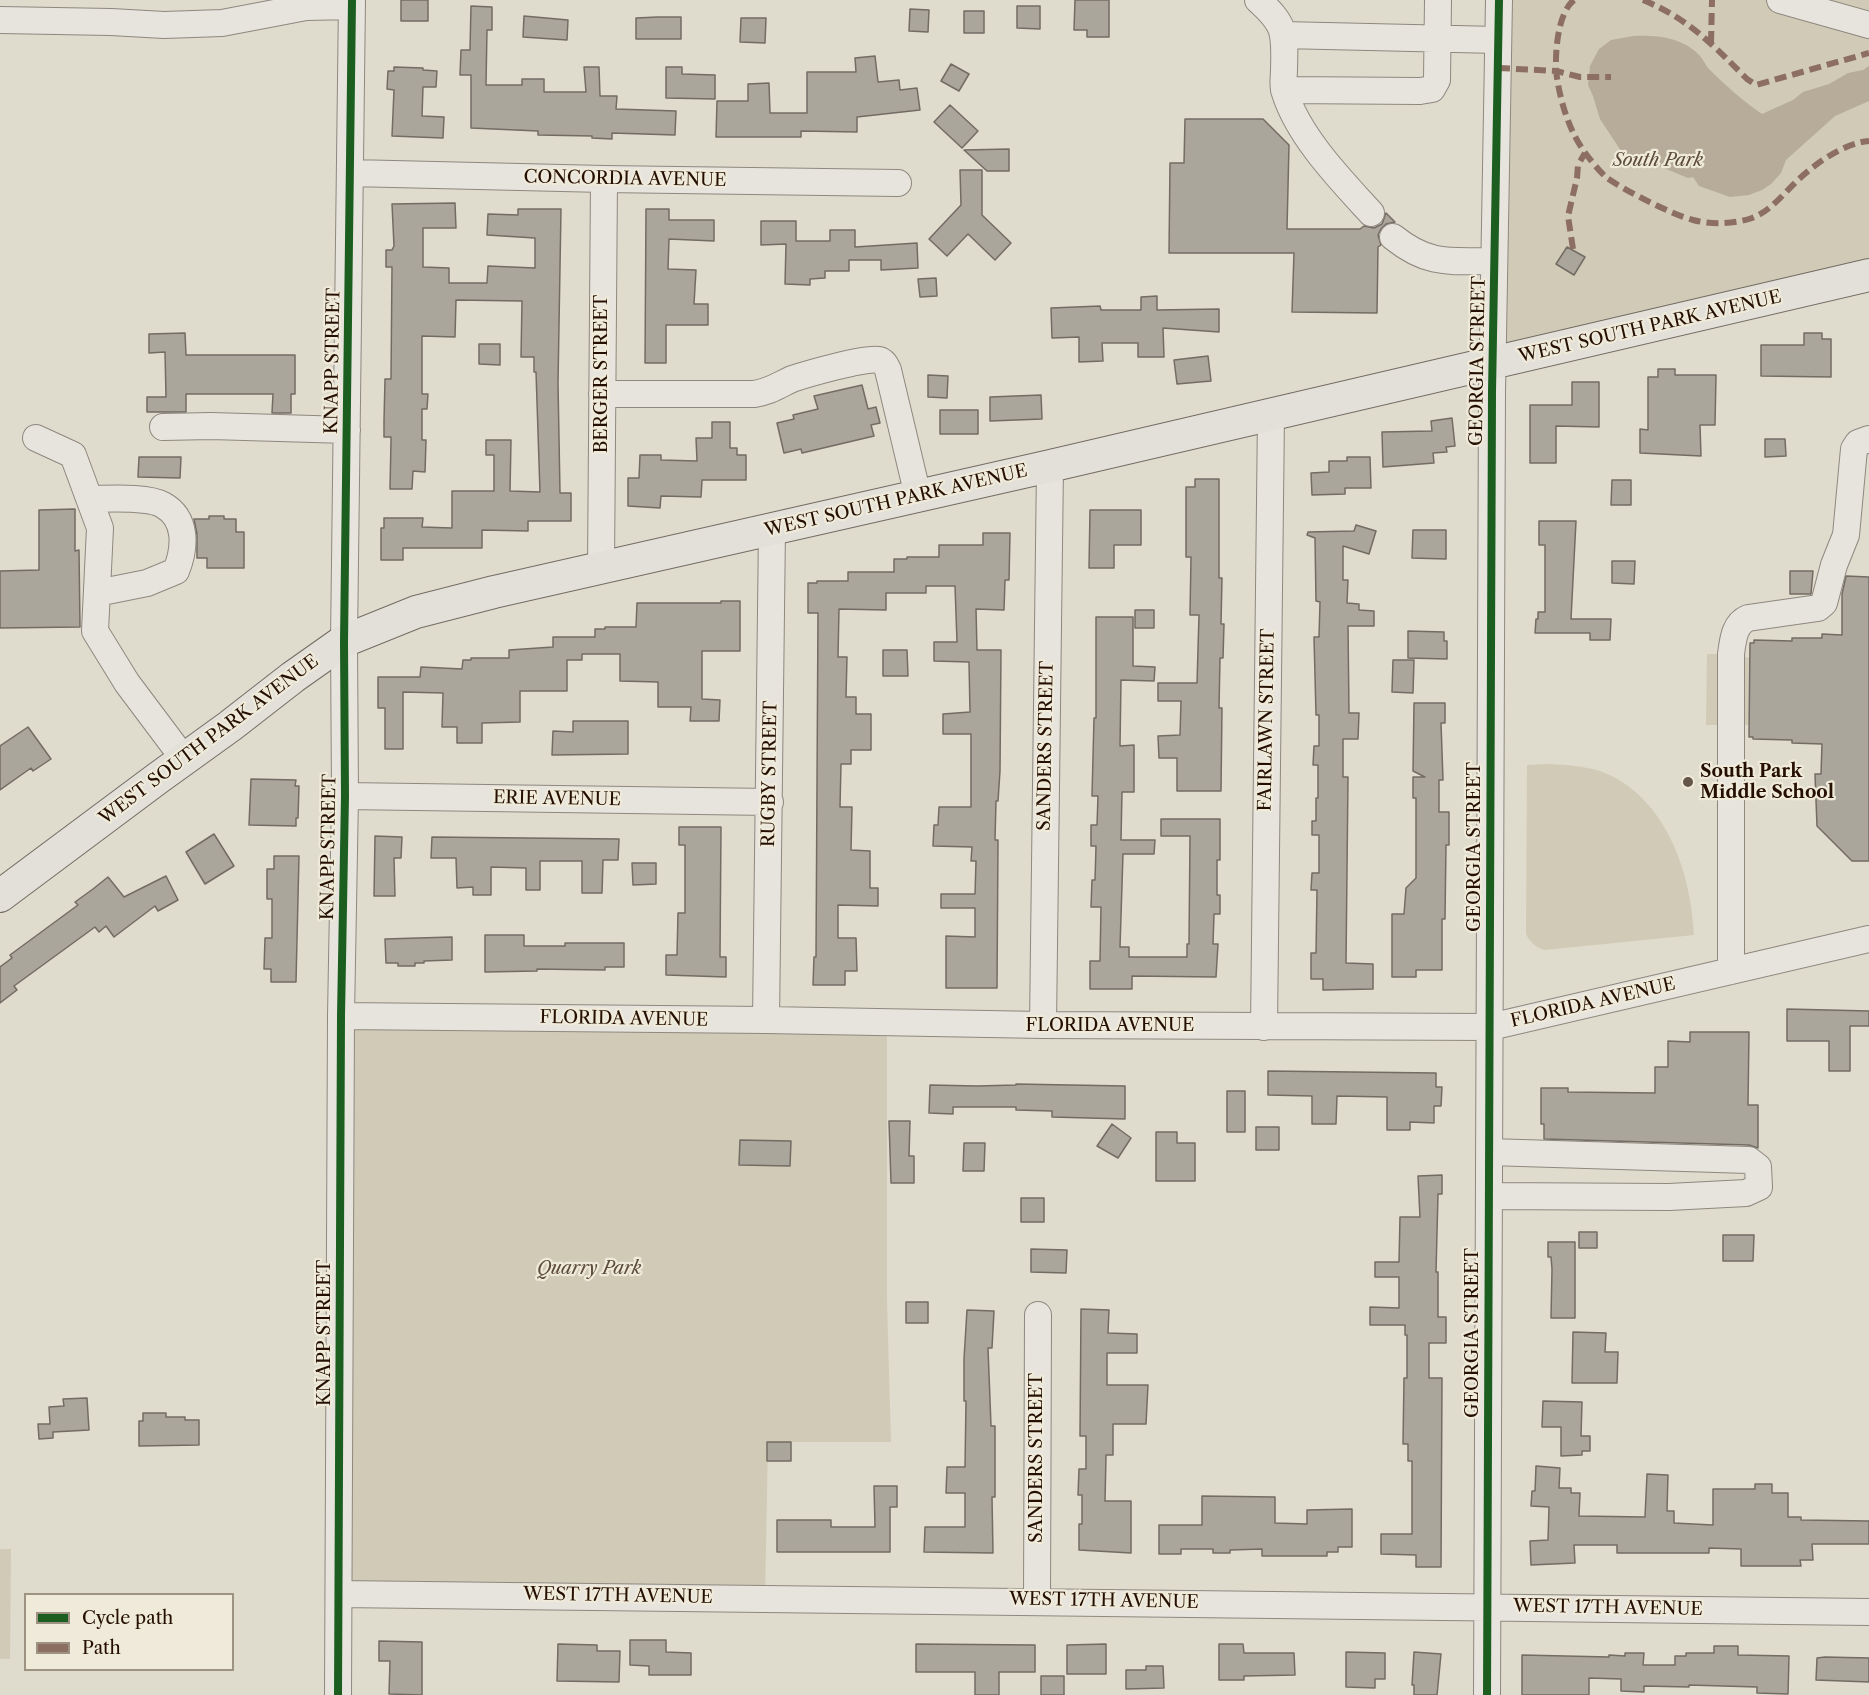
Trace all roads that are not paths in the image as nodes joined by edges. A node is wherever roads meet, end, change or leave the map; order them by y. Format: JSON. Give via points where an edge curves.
{"nodes":[{"id":1,"x":1258,"y":0,"type":"edge"},
{"id":2,"x":1438,"y":0,"type":"edge"},
{"id":3,"x":1499,"y":0,"type":"edge"},
{"id":4,"x":1780,"y":0,"type":"edge"},
{"id":5,"x":352,"y":3,"type":"edge"},
{"id":6,"x":0,"y":21,"type":"edge"},
{"id":7,"x":1869,"y":25,"type":"edge"},
{"id":8,"x":1283,"y":35,"type":"junction"},
{"id":9,"x":1437,"y":39,"type":"junction"},
{"id":10,"x":1498,"y":40,"type":"junction"},
{"id":11,"x":1284,"y":90,"type":"junction"},
{"id":12,"x":351,"y":173,"type":"junction"},
{"id":13,"x":604,"y":179,"type":"junction"},
{"id":14,"x":898,"y":183,"type":"dead end"},
{"id":15,"x":1371,"y":213,"type":"dead end"},
{"id":16,"x":1393,"y":237,"type":"dead end"},
{"id":17,"x":1494,"y":261,"type":"junction"},
{"id":18,"x":1869,"y":275,"type":"edge"},
{"id":19,"x":1492,"y":364,"type":"junction"},
{"id":20,"x":602,"y":394,"type":"junction"},
{"id":21,"x":1271,"y":414,"type":"junction"},
{"id":22,"x":163,"y":427,"type":"dead end"},
{"id":23,"x":347,"y":430,"type":"junction"},
{"id":24,"x":36,"y":438,"type":"dead end"},
{"id":25,"x":1869,"y":439,"type":"edge"},
{"id":26,"x":1050,"y":466,"type":"junction"},
{"id":27,"x":918,"y":496,"type":"junction"},
{"id":28,"x":90,"y":499,"type":"junction"},
{"id":29,"x":772,"y":529,"type":"junction"},
{"id":30,"x":601,"y":568,"type":"junction"},
{"id":31,"x":97,"y":593,"type":"junction"},
{"id":32,"x":344,"y":641,"type":"junction"},
{"id":33,"x":183,"y":759,"type":"junction"},
{"id":34,"x":345,"y":796,"type":"junction"},
{"id":35,"x":770,"y":802,"type":"junction"},
{"id":36,"x":0,"y":896,"type":"edge"},
{"id":37,"x":1869,"y":939,"type":"edge"},
{"id":38,"x":1731,"y":971,"type":"junction"},
{"id":39,"x":341,"y":1016,"type":"junction"},
{"id":40,"x":766,"y":1020,"type":"junction"},
{"id":41,"x":1043,"y":1025,"type":"junction"},
{"id":42,"x":1264,"y":1027,"type":"junction"},
{"id":43,"x":1490,"y":1027,"type":"junction"},
{"id":44,"x":1489,"y":1152,"type":"junction"},
{"id":45,"x":1489,"y":1196,"type":"junction"},
{"id":46,"x":1038,"y":1315,"type":"dead end"},
{"id":47,"x":339,"y":1594,"type":"junction"},
{"id":48,"x":1036,"y":1600,"type":"junction"},
{"id":49,"x":1487,"y":1606,"type":"junction"},
{"id":50,"x":1869,"y":1612,"type":"edge"},
{"id":51,"x":338,"y":1695,"type":"edge"},
{"id":52,"x":1487,"y":1695,"type":"edge"}],
"edges":[{"from":1,"to":8,"type":"street","via":[[1275,15]]},
{"from":2,"to":9,"type":"street"},
{"from":3,"to":10,"type":"street","name":"GEORGIA STREET"},
{"from":4,"to":7,"type":"street"},
{"from":5,"to":6,"type":"street","via":[[306,7],[222,23]]},
{"from":5,"to":12,"type":"street","name":"KNAPP STREET"},
{"from":8,"to":9,"type":"street"},
{"from":8,"to":11,"type":"street"},
{"from":9,"to":10,"type":"street"},
{"from":9,"to":11,"type":"street","via":[[1437,80],[1432,89]]},
{"from":10,"to":17,"type":"street","name":"GEORGIA STREET"},
{"from":11,"to":15,"type":"street","via":[[1317,153]]},
{"from":12,"to":13,"type":"street","name":"CONCORDIA AVENUE"},
{"from":12,"to":23,"type":"street","name":"KNAPP STREET"},
{"from":13,"to":14,"type":"street","name":"CONCORDIA AVENUE"},
{"from":13,"to":20,"type":"street","name":"BERGER STREET"},
{"from":16,"to":17,"type":"street","via":[[1410,251],[1428,258]]},
{"from":17,"to":19,"type":"street","name":"GEORGIA STREET"},
{"from":18,"to":19,"type":"main road","name":"WEST SOUTH PARK AVENUE"},
{"from":19,"to":21,"type":"main road","name":"WEST SOUTH PARK AVENUE"},
{"from":19,"to":43,"type":"street","name":"GEORGIA STREET"},
{"from":20,"to":27,"type":"street","via":[[763,393],[792,380],[856,362],[878,360],[888,370]]},
{"from":20,"to":30,"type":"street","name":"BERGER STREET"},
{"from":21,"to":26,"type":"main road","name":"WEST SOUTH PARK AVENUE"},
{"from":21,"to":42,"type":"street","name":"FAIRLAWN STREET"},
{"from":22,"to":23,"type":"street"},
{"from":23,"to":32,"type":"street","name":"KNAPP STREET"},
{"from":24,"to":28,"type":"street","via":[[73,455]]},
{"from":25,"to":38,"type":"street","via":[[1854,449],[1846,535],[1824,603],[1818,608],[1748,618],[1739,623],[1735,633],[1731,665]]},
{"from":26,"to":27,"type":"main road","name":"WEST SOUTH PARK AVENUE"},
{"from":26,"to":41,"type":"street","name":"SANDERS STREET"},
{"from":27,"to":29,"type":"main road","name":"WEST SOUTH PARK AVENUE"},
{"from":28,"to":31,"type":"street","via":[[100,528]]},
{"from":28,"to":31,"type":"street","via":[[138,499],[163,504],[183,531],[183,554],[176,571],[147,583]]},
{"from":29,"to":30,"type":"main road","name":"WEST SOUTH PARK AVENUE"},
{"from":29,"to":35,"type":"street","name":"RUGBY STREET"},
{"from":30,"to":32,"type":"main road","name":"WEST SOUTH PARK AVENUE","via":[[416,612]]},
{"from":31,"to":33,"type":"street","via":[[95,631],[127,683]]},
{"from":32,"to":33,"type":"main road","name":"WEST SOUTH PARK AVENUE"},
{"from":32,"to":34,"type":"street","name":"KNAPP STREET"},
{"from":33,"to":36,"type":"main road","name":"WEST SOUTH PARK AVENUE"},
{"from":34,"to":35,"type":"street","name":"ERIE AVENUE"},
{"from":34,"to":39,"type":"street","name":"KNAPP STREET"},
{"from":35,"to":40,"type":"street","name":"RUGBY STREET"},
{"from":37,"to":38,"type":"street","name":"FLORIDA AVENUE"},
{"from":38,"to":43,"type":"street","name":"FLORIDA AVENUE"},
{"from":39,"to":40,"type":"street","name":"FLORIDA AVENUE"},
{"from":39,"to":47,"type":"street","name":"KNAPP STREET"},
{"from":40,"to":41,"type":"street","name":"FLORIDA AVENUE"},
{"from":41,"to":42,"type":"street","name":"FLORIDA AVENUE"},
{"from":42,"to":43,"type":"street","name":"FLORIDA AVENUE"},
{"from":43,"to":44,"type":"street","name":"GEORGIA STREET"},
{"from":44,"to":45,"type":"street","name":"GEORGIA STREET"},
{"from":44,"to":45,"type":"street","via":[[1739,1159],[1758,1167],[1759,1187],[1746,1193],[1669,1197]]},
{"from":45,"to":49,"type":"street","name":"GEORGIA STREET"},
{"from":46,"to":48,"type":"street","name":"SANDERS STREET"},
{"from":47,"to":48,"type":"street","name":"WEST 17TH AVENUE"},
{"from":47,"to":51,"type":"street","name":"KNAPP STREET"},
{"from":48,"to":49,"type":"street","name":"WEST 17TH AVENUE"},
{"from":49,"to":50,"type":"street","name":"WEST 17TH AVENUE"},
{"from":49,"to":52,"type":"street","name":"GEORGIA STREET"}]}
